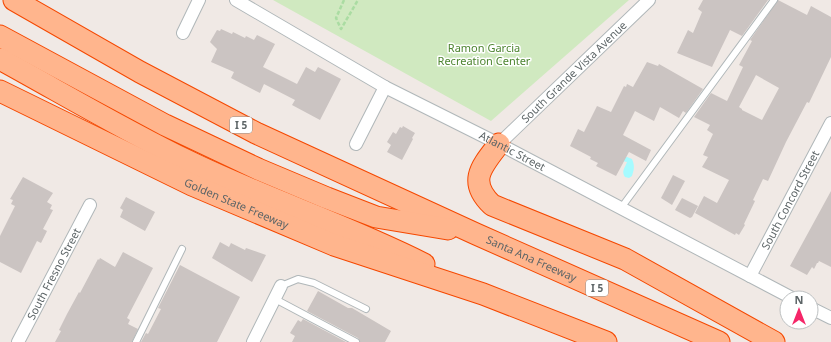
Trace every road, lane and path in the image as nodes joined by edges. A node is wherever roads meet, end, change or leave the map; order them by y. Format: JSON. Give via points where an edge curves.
{"nodes":[{"id":1,"x":14,"y":0,"type":"edge"},
{"id":2,"x":199,"y":0,"type":"edge"},
{"id":3,"x":236,"y":0,"type":"edge"},
{"id":4,"x":344,"y":0,"type":"edge"},
{"id":5,"x":358,"y":0,"type":"edge"},
{"id":6,"x":649,"y":0,"type":"edge"},
{"id":7,"x":774,"y":0,"type":"edge"},
{"id":8,"x":183,"y":33,"type":"dead end"},
{"id":9,"x":0,"y":36,"type":"edge"},
{"id":10,"x":0,"y":59,"type":"edge"},
{"id":11,"x":384,"y":87,"type":"junction"},
{"id":12,"x":0,"y":91,"type":"edge"},
{"id":13,"x":831,"y":123,"type":"edge"},
{"id":14,"x":356,"y":144,"type":"dead end"},
{"id":15,"x":499,"y":144,"type":"junction"},
{"id":16,"x":90,"y":205,"type":"dead end"},
{"id":17,"x":621,"y":208,"type":"junction"},
{"id":18,"x":476,"y":234,"type":"junction"},
{"id":19,"x":182,"y":249,"type":"dead end"},
{"id":20,"x":750,"y":276,"type":"junction"},
{"id":21,"x":281,"y":286,"type":"joint"},
{"id":22,"x":779,"y":291,"type":"edge"},
{"id":23,"x":483,"y":294,"type":"junction"},
{"id":24,"x":275,"y":299,"type":"junction"},
{"id":25,"x":366,"y":309,"type":"dead end"},
{"id":26,"x":819,"y":312,"type":"edge"},
{"id":27,"x":831,"y":318,"type":"edge"},
{"id":28,"x":18,"y":342,"type":"edge"},
{"id":29,"x":136,"y":342,"type":"edge"},
{"id":30,"x":253,"y":342,"type":"edge"},
{"id":31,"x":356,"y":342,"type":"edge"},
{"id":32,"x":606,"y":342,"type":"edge"},
{"id":33,"x":718,"y":342,"type":"edge"},
{"id":34,"x":774,"y":342,"type":"edge"}],
"edges":[{"from":1,"to":18,"type":"highway","number":"I 5","via":[[140,72],[256,133]]},
{"from":2,"to":8,"type":"street"},
{"from":3,"to":11,"type":"street","name":"Atlantic Street"},
{"from":4,"to":5,"type":"path","via":[[336,18],[341,29]]},
{"from":6,"to":15,"type":"street","name":"South Grande Vista Avenue"},
{"from":7,"to":17,"type":"lane"},
{"from":9,"to":18,"type":"highway","via":[[165,125],[327,198],[376,217]]},
{"from":10,"to":23,"type":"highway","via":[[188,161],[269,198],[386,244]]},
{"from":11,"to":14,"type":"street"},
{"from":11,"to":15,"type":"street","name":"Atlantic Street"},
{"from":12,"to":23,"type":"highway","name":"Golden State Freeway","via":[[192,185],[334,245]]},
{"from":13,"to":20,"type":"street","name":"South Concord Street"},
{"from":15,"to":17,"type":"street","name":"Atlantic Street"},
{"from":15,"to":34,"type":"highway","via":[[484,164],[478,180],[479,189],[492,204],[625,259]]},
{"from":16,"to":28,"type":"street","name":"South Fresno Street"},
{"from":17,"to":20,"type":"street","name":"Atlantic Street"},
{"from":18,"to":33,"type":"highway","name":"Santa Ana Freeway","number":"I 5"},
{"from":19,"to":29,"type":"lane"},
{"from":20,"to":22,"type":"street","name":"Atlantic Street"},
{"from":21,"to":24,"type":"street"},
{"from":21,"to":25,"type":"lane","via":[[298,279],[314,283]]},
{"from":23,"to":32,"type":"highway"},
{"from":24,"to":30,"type":"street"},
{"from":24,"to":31,"type":"lane"},
{"from":26,"to":27,"type":"street"}]}
